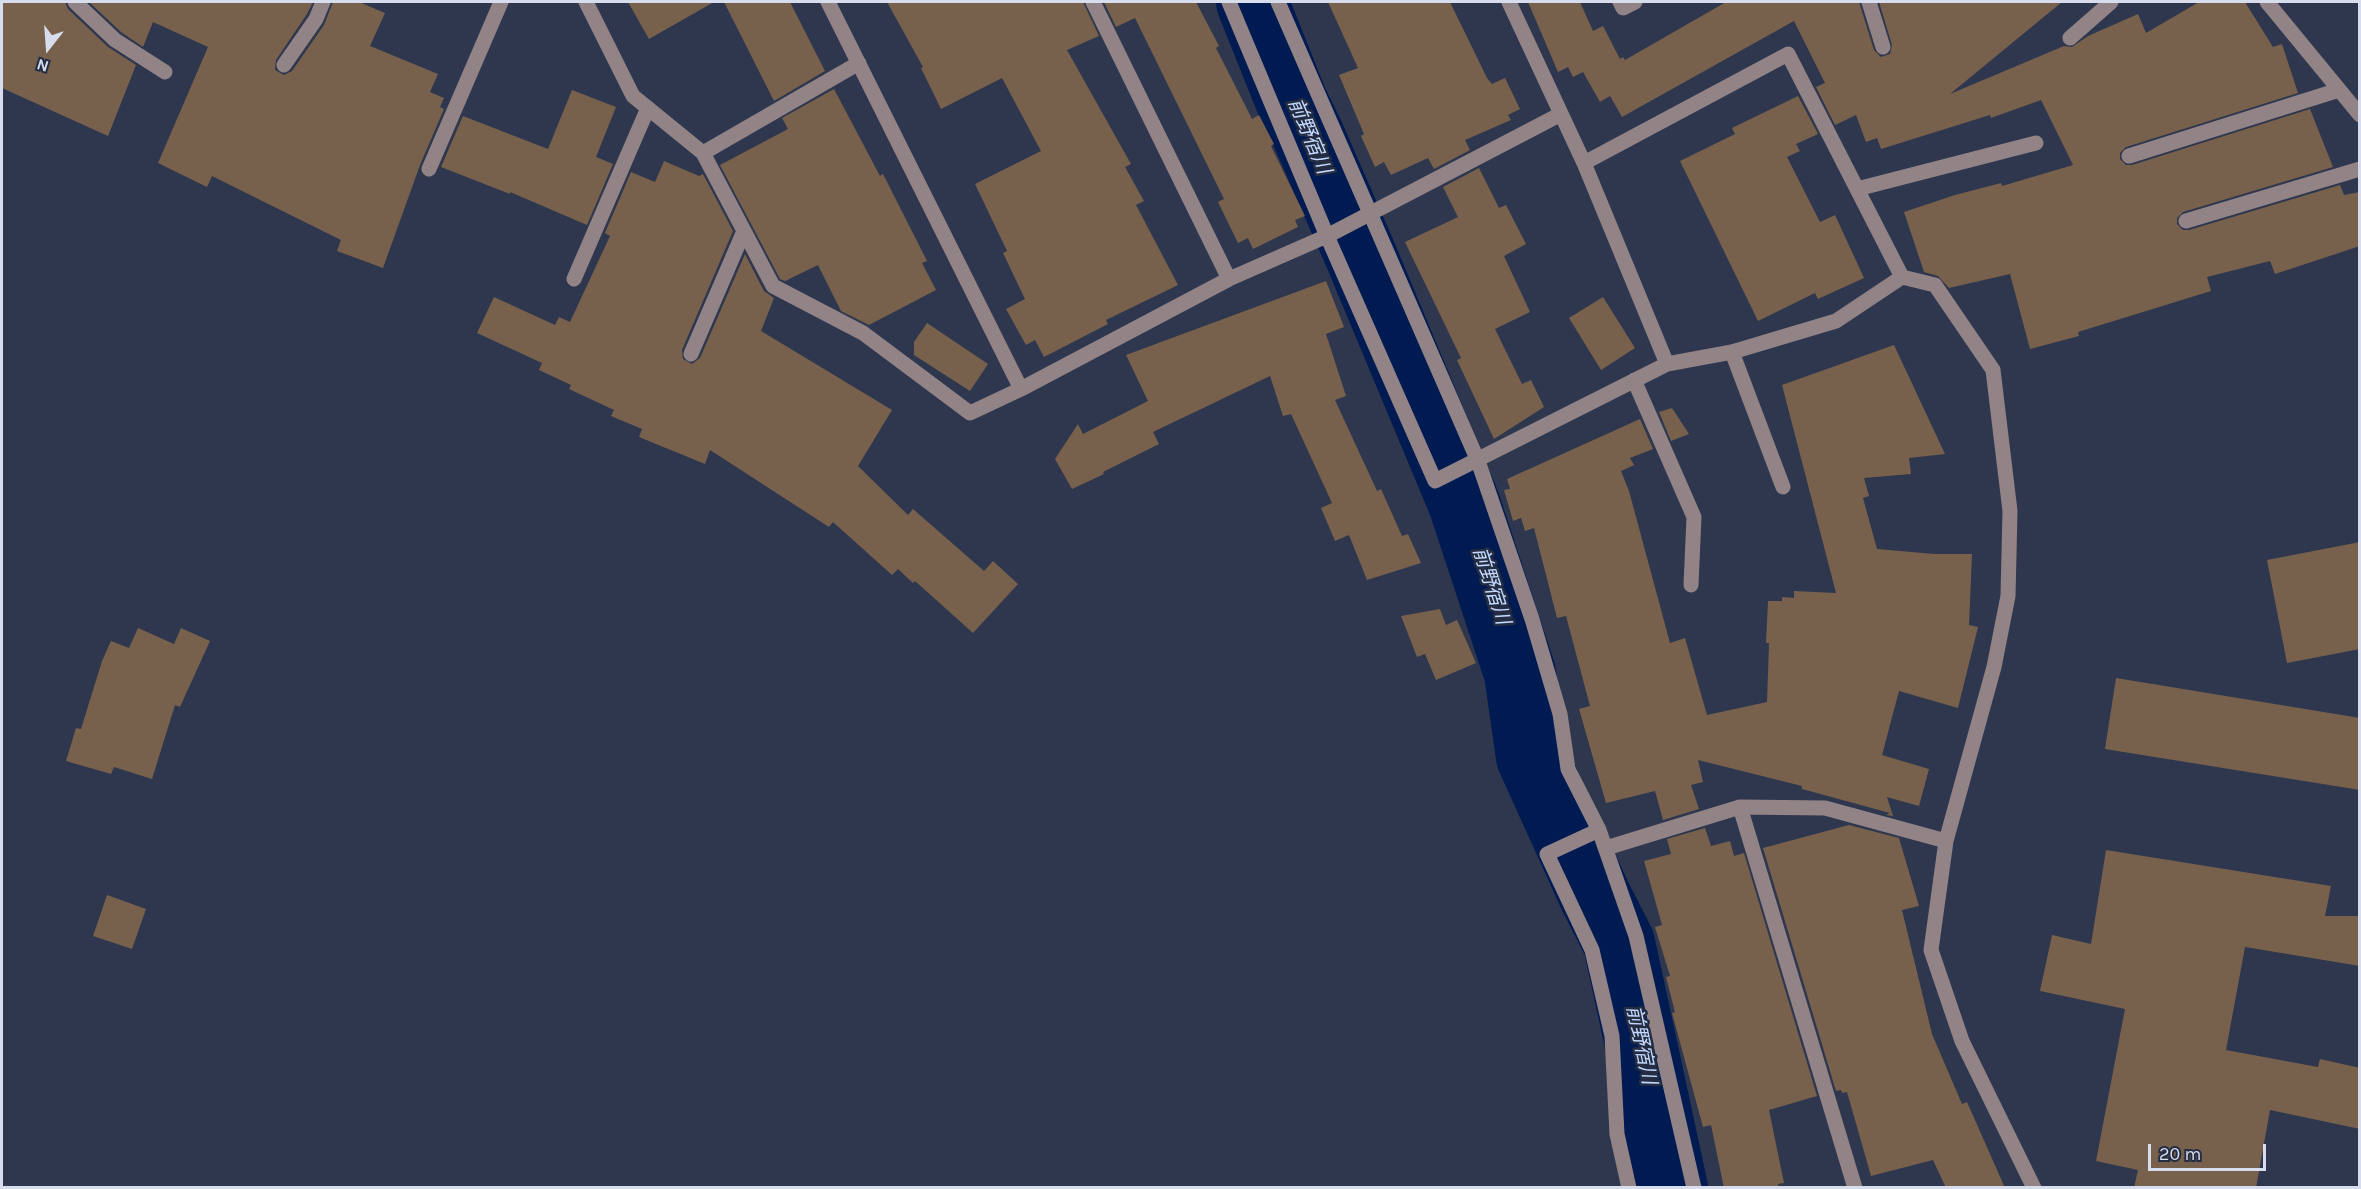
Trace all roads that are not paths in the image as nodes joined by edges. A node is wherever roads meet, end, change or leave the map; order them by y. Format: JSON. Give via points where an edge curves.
{"nodes":[{"id":1,"x":75,"y":2,"type":"edge"},
{"id":2,"x":323,"y":2,"type":"edge"},
{"id":3,"x":501,"y":2,"type":"edge"},
{"id":4,"x":586,"y":2,"type":"edge"},
{"id":5,"x":828,"y":2,"type":"edge"},
{"id":6,"x":1093,"y":2,"type":"edge"},
{"id":7,"x":1229,"y":2,"type":"edge"},
{"id":8,"x":1278,"y":2,"type":"edge"},
{"id":9,"x":1509,"y":2,"type":"edge"},
{"id":10,"x":1620,"y":2,"type":"edge"},
{"id":11,"x":1635,"y":2,"type":"edge"},
{"id":12,"x":1869,"y":2,"type":"edge"},
{"id":13,"x":2111,"y":2,"type":"edge"},
{"id":14,"x":2267,"y":2,"type":"edge"},
{"id":15,"x":2070,"y":38,"type":"dead end"},
{"id":16,"x":1883,"y":47,"type":"dead end"},
{"id":17,"x":859,"y":63,"type":"junction"},
{"id":18,"x":284,"y":65,"type":"dead end"},
{"id":19,"x":165,"y":72,"type":"dead end"},
{"id":20,"x":2339,"y":90,"type":"junction"},
{"id":21,"x":648,"y":108,"type":"junction"},
{"id":22,"x":1562,"y":114,"type":"junction"},
{"id":23,"x":2360,"y":115,"type":"edge"},
{"id":24,"x":2036,"y":143,"type":"dead end"},
{"id":25,"x":703,"y":153,"type":"junction"},
{"id":26,"x":2129,"y":156,"type":"dead end"},
{"id":27,"x":1584,"y":163,"type":"junction"},
{"id":28,"x":429,"y":169,"type":"dead end"},
{"id":29,"x":2360,"y":169,"type":"edge"},
{"id":30,"x":1857,"y":189,"type":"junction"},
{"id":31,"x":1371,"y":213,"type":"junction"},
{"id":32,"x":2186,"y":221,"type":"dead end"},
{"id":33,"x":744,"y":231,"type":"junction"},
{"id":34,"x":1327,"y":236,"type":"junction"},
{"id":35,"x":1902,"y":277,"type":"junction"},
{"id":36,"x":574,"y":279,"type":"dead end"},
{"id":37,"x":1229,"y":279,"type":"junction"},
{"id":38,"x":1732,"y":352,"type":"junction"},
{"id":39,"x":691,"y":354,"type":"dead end"},
{"id":40,"x":1667,"y":364,"type":"junction"},
{"id":41,"x":1634,"y":380,"type":"junction"},
{"id":42,"x":1021,"y":389,"type":"junction"},
{"id":43,"x":1478,"y":461,"type":"junction"},
{"id":44,"x":1783,"y":487,"type":"dead end"},
{"id":45,"x":1691,"y":585,"type":"dead end"},
{"id":46,"x":1740,"y":807,"type":"junction"},
{"id":47,"x":1599,"y":830,"type":"junction"},
{"id":48,"x":1946,"y":841,"type":"junction"},
{"id":49,"x":1606,"y":849,"type":"junction"},
{"id":50,"x":1629,"y":1188,"type":"edge"},
{"id":51,"x":1694,"y":1188,"type":"edge"},
{"id":52,"x":1856,"y":1188,"type":"edge"},
{"id":53,"x":2034,"y":1188,"type":"edge"}],
"edges":[{"from":1,"to":19,"type":"street","via":[[114,40]]},
{"from":2,"to":18,"type":"street"},
{"from":3,"to":28,"type":"street"},
{"from":4,"to":21,"type":"street","via":[[633,96]]},
{"from":5,"to":17,"type":"street"},
{"from":6,"to":37,"type":"street"},
{"from":7,"to":34,"type":"street"},
{"from":8,"to":31,"type":"street"},
{"from":9,"to":22,"type":"street"},
{"from":10,"to":11,"type":"street","via":[[1623,8]]},
{"from":12,"to":16,"type":"street"},
{"from":13,"to":15,"type":"street"},
{"from":14,"to":20,"type":"street"},
{"from":17,"to":25,"type":"street"},
{"from":17,"to":42,"type":"street"},
{"from":20,"to":23,"type":"street"},
{"from":20,"to":26,"type":"street"},
{"from":21,"to":25,"type":"street"},
{"from":21,"to":36,"type":"street"},
{"from":22,"to":27,"type":"street"},
{"from":22,"to":31,"type":"street"},
{"from":24,"to":30,"type":"street"},
{"from":25,"to":33,"type":"street"},
{"from":27,"to":30,"type":"street","via":[[1788,54]]},
{"from":27,"to":40,"type":"street"},
{"from":29,"to":32,"type":"street"},
{"from":30,"to":35,"type":"street"},
{"from":31,"to":34,"type":"street"},
{"from":31,"to":43,"type":"street"},
{"from":33,"to":39,"type":"street"},
{"from":33,"to":42,"type":"street","via":[[773,286],[863,333],[970,413]]},
{"from":34,"to":37,"type":"street"},
{"from":34,"to":43,"type":"street","via":[[1435,482]]},
{"from":35,"to":38,"type":"street","via":[[1836,321]]},
{"from":35,"to":48,"type":"street","via":[[1935,285],[1993,370],[2010,511],[2008,596],[1994,667]]},
{"from":37,"to":42,"type":"street"},
{"from":38,"to":40,"type":"street"},
{"from":38,"to":44,"type":"street"},
{"from":40,"to":41,"type":"street"},
{"from":41,"to":43,"type":"street"},
{"from":41,"to":45,"type":"street","via":[[1694,517]]},
{"from":43,"to":47,"type":"street","via":[[1560,714],[1568,769]]},
{"from":46,"to":48,"type":"street","via":[[1825,808]]},
{"from":46,"to":49,"type":"street"},
{"from":46,"to":52,"type":"street"},
{"from":47,"to":49,"type":"street"},
{"from":47,"to":50,"type":"street","via":[[1547,854],[1592,950],[1612,1036],[1617,1134]]},
{"from":48,"to":53,"type":"street","via":[[1931,951],[1962,1041]]},
{"from":49,"to":51,"type":"street","via":[[1636,936]]}]}
